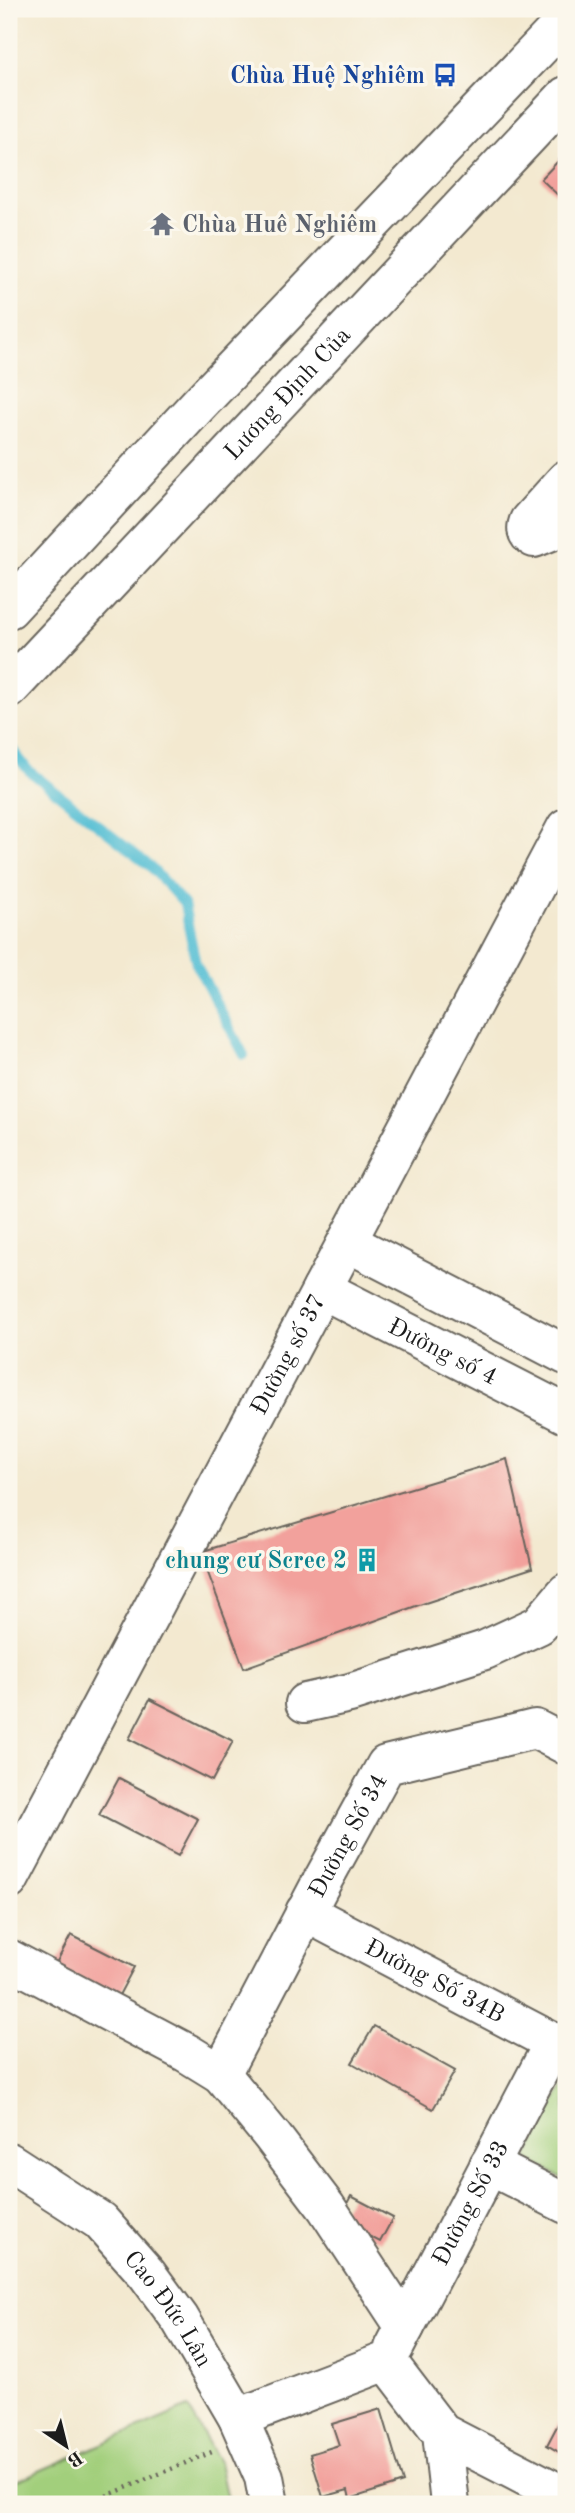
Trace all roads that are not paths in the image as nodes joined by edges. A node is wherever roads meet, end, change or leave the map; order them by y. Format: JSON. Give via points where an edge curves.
{"nodes":[{"id":1,"x":566,"y":20,"type":"edge"},
{"id":2,"x":566,"y":96,"type":"edge"},
{"id":3,"x":566,"y":480,"type":"edge"},
{"id":4,"x":566,"y":525,"type":"edge"},
{"id":5,"x":9,"y":608,"type":"edge"},
{"id":6,"x":9,"y":689,"type":"edge"},
{"id":7,"x":566,"y":828,"type":"edge"},
{"id":8,"x":347,"y":1242,"type":"junction"},
{"id":9,"x":322,"y":1289,"type":"junction"},
{"id":10,"x":566,"y":1355,"type":"edge"},
{"id":11,"x":566,"y":1414,"type":"edge"},
{"id":12,"x":566,"y":1593,"type":"edge"},
{"id":13,"x":305,"y":1703,"type":"dead end"},
{"id":14,"x":566,"y":1745,"type":"edge"},
{"id":15,"x":9,"y":1880,"type":"edge"},
{"id":16,"x":305,"y":1912,"type":"junction"},
{"id":17,"x":9,"y":1959,"type":"edge"},
{"id":18,"x":560,"y":2045,"type":"edge"},
{"id":19,"x":221,"y":2074,"type":"junction"},
{"id":20,"x":9,"y":2162,"type":"edge"},
{"id":21,"x":489,"y":2165,"type":"junction"},
{"id":22,"x":566,"y":2204,"type":"edge"},
{"id":23,"x":405,"y":2327,"type":"junction"},
{"id":24,"x":387,"y":2361,"type":"junction"},
{"id":25,"x":242,"y":2428,"type":"junction"},
{"id":26,"x":442,"y":2433,"type":"junction"},
{"id":27,"x":566,"y":2497,"type":"edge"},
{"id":28,"x":269,"y":2504,"type":"edge"},
{"id":29,"x":450,"y":2504,"type":"edge"}],
"edges":[{"from":1,"to":5,"type":"street"},
{"from":2,"to":6,"type":"street","name":"Lương Định Của"},
{"from":3,"to":4,"type":"street","via":[[529,521],[527,533],[534,538]]},
{"from":7,"to":8,"type":"street","name":"Đường số 37"},
{"from":8,"to":9,"type":"street","name":"Đường số 37"},
{"from":8,"to":10,"type":"street"},
{"from":9,"to":11,"type":"street","name":"Đường số 4"},
{"from":9,"to":15,"type":"street","name":"Đường số 37"},
{"from":12,"to":13,"type":"street","via":[[539,1625],[485,1650]]},
{"from":14,"to":16,"type":"street","name":"Đường Số 34","via":[[535,1729],[386,1765]]},
{"from":16,"to":18,"type":"street","name":"Đường Số 34B"},
{"from":16,"to":19,"type":"street","name":"Đường Số 34"},
{"from":17,"to":19,"type":"street"},
{"from":18,"to":21,"type":"street","name":"Đường Số 33"},
{"from":19,"to":23,"type":"street","via":[[326,2207]]},
{"from":20,"to":25,"type":"street","name":"Cao Đức Lân","via":[[100,2221],[147,2274],[180,2319]]},
{"from":21,"to":22,"type":"street"},
{"from":21,"to":23,"type":"street","name":"Đường Số 33"},
{"from":23,"to":24,"type":"street","name":"Đường Số 33"},
{"from":24,"to":25,"type":"street"},
{"from":24,"to":26,"type":"street"},
{"from":25,"to":28,"type":"street","name":"Cao Đức Lân","via":[[264,2477]]},
{"from":26,"to":27,"type":"street"},
{"from":26,"to":29,"type":"street"}]}
